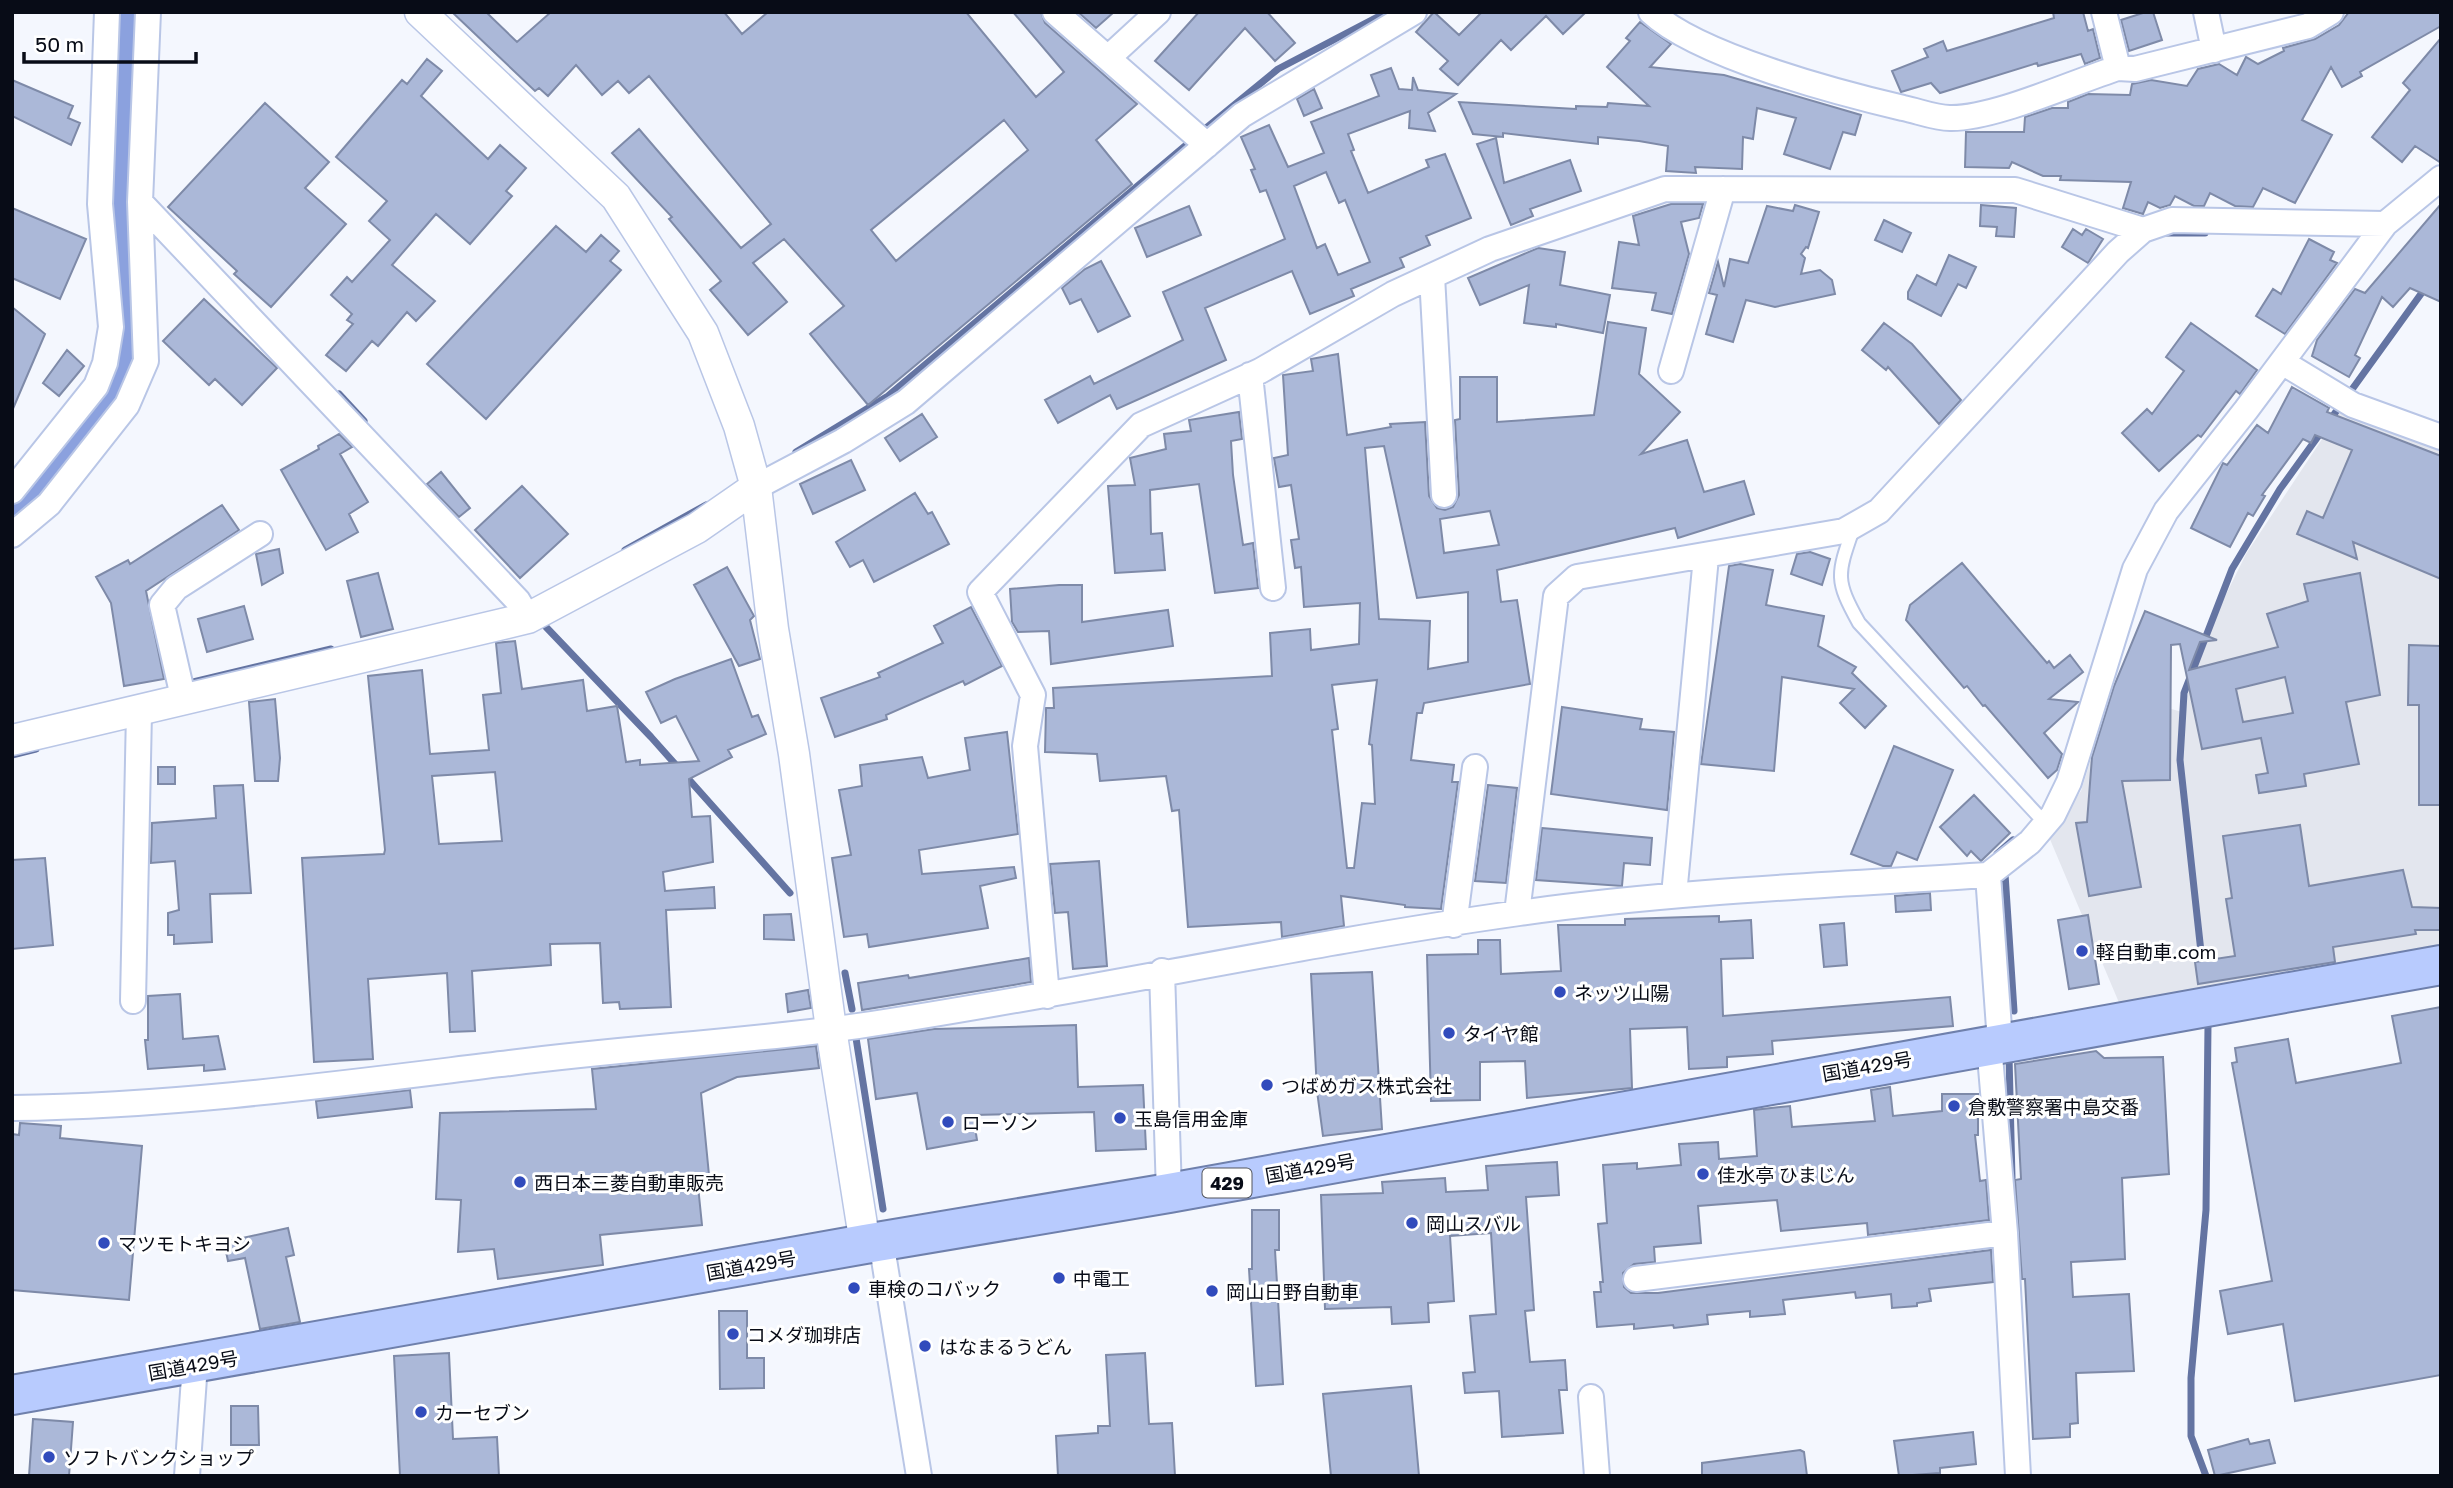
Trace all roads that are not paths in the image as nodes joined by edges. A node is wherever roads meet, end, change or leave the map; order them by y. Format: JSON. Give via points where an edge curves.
{"nodes":[{"id":1,"x":107,"y":12,"type":"edge"},
{"id":2,"x":148,"y":12,"type":"edge"},
{"id":3,"x":420,"y":12,"type":"edge"},
{"id":4,"x":1055,"y":12,"type":"edge"},
{"id":5,"x":1158,"y":12,"type":"edge"},
{"id":6,"x":1651,"y":12,"type":"edge"},
{"id":7,"x":2104,"y":12,"type":"edge"},
{"id":8,"x":2206,"y":12,"type":"edge"},
{"id":9,"x":2331,"y":12,"type":"edge"},
{"id":10,"x":1396,"y":16,"type":"edge"},
{"id":11,"x":2214,"y":50,"type":"junction"},
{"id":12,"x":1108,"y":58,"type":"junction"},
{"id":13,"x":2118,"y":68,"type":"junction"},
{"id":14,"x":1207,"y":145,"type":"junction"},
{"id":15,"x":2441,"y":177,"type":"edge"},
{"id":16,"x":1723,"y":189,"type":"junction"},
{"id":17,"x":140,"y":202,"type":"junction"},
{"id":18,"x":2385,"y":224,"type":"junction"},
{"id":19,"x":2143,"y":230,"type":"junction"},
{"id":20,"x":1432,"y":276,"type":"junction"},
{"id":21,"x":2282,"y":362,"type":"junction"},
{"id":22,"x":1671,"y":371,"type":"dead end"},
{"id":23,"x":1250,"y":375,"type":"junction"},
{"id":24,"x":2441,"y":437,"type":"edge"},
{"id":25,"x":756,"y":487,"type":"junction"},
{"id":26,"x":12,"y":491,"type":"edge"},
{"id":27,"x":1444,"y":495,"type":"dead end"},
{"id":28,"x":1854,"y":525,"type":"junction"},
{"id":29,"x":260,"y":534,"type":"dead end"},
{"id":30,"x":12,"y":535,"type":"edge"},
{"id":31,"x":1706,"y":557,"type":"junction"},
{"id":32,"x":1273,"y":588,"type":"dead end"},
{"id":33,"x":523,"y":609,"type":"junction"},
{"id":34,"x":182,"y":691,"type":"junction"},
{"id":35,"x":139,"y":712,"type":"junction"},
{"id":36,"x":12,"y":740,"type":"edge"},
{"id":37,"x":1475,"y":767,"type":"dead end"},
{"id":38,"x":2046,"y":824,"type":"junction"},
{"id":39,"x":1988,"y":875,"type":"junction"},
{"id":40,"x":1674,"y":895,"type":"junction"},
{"id":41,"x":1517,"y":913,"type":"junction"},
{"id":42,"x":1454,"y":925,"type":"junction"},
{"id":43,"x":2441,"y":965,"type":"edge"},
{"id":44,"x":1162,"y":971,"type":"junction"},
{"id":45,"x":1047,"y":996,"type":"junction"},
{"id":46,"x":134,"y":1001,"type":"dead end"},
{"id":47,"x":831,"y":1029,"type":"junction"},
{"id":48,"x":1995,"y":1043,"type":"junction"},
{"id":49,"x":12,"y":1108,"type":"edge"},
{"id":50,"x":1169,"y":1193,"type":"junction"},
{"id":51,"x":2005,"y":1233,"type":"junction"},
{"id":52,"x":873,"y":1243,"type":"junction"},
{"id":53,"x":1636,"y":1279,"type":"dead end"},
{"id":54,"x":195,"y":1364,"type":"junction"},
{"id":55,"x":12,"y":1395,"type":"edge"},
{"id":56,"x":1591,"y":1397,"type":"dead end"},
{"id":57,"x":187,"y":1476,"type":"edge"},
{"id":58,"x":919,"y":1476,"type":"edge"},
{"id":59,"x":1597,"y":1476,"type":"edge"},
{"id":60,"x":2018,"y":1476,"type":"edge"}],
"edges":[{"from":1,"to":26,"type":"street","via":[[100,204],[111,327],[105,363],[96,386]]},
{"from":2,"to":17,"type":"street"},
{"from":3,"to":25,"type":"street","via":[[616,197],[703,333],[739,426]]},
{"from":4,"to":12,"type":"street"},
{"from":5,"to":12,"type":"street"},
{"from":6,"to":13,"type":"street","via":[[1747,62],[1879,103],[1949,118],[1984,115]]},
{"from":7,"to":13,"type":"street"},
{"from":8,"to":11,"type":"street"},
{"from":9,"to":11,"type":"street","via":[[2308,26]]},
{"from":10,"to":14,"type":"street","via":[[1242,115]]},
{"from":11,"to":13,"type":"street","via":[[2135,69]]},
{"from":12,"to":14,"type":"street"},
{"from":14,"to":25,"type":"street","via":[[906,402],[844,442]]},
{"from":15,"to":18,"type":"street"},
{"from":16,"to":19,"type":"street","via":[[2015,190]]},
{"from":16,"to":20,"type":"street","via":[[1665,189],[1490,249]]},
{"from":16,"to":22,"type":"street"},
{"from":17,"to":30,"type":"street","via":[[146,361],[139,383],[127,405],[49,503]]},
{"from":17,"to":33,"type":"street"},
{"from":18,"to":19,"type":"street","via":[[2172,220]]},
{"from":18,"to":21,"type":"street"},
{"from":19,"to":28,"type":"street","via":[[1879,511]]},
{"from":20,"to":23,"type":"street"},
{"from":20,"to":27,"type":"street"},
{"from":21,"to":24,"type":"street","via":[[2343,400]]},
{"from":21,"to":38,"type":"street","via":[[2166,511],[2135,569],[2069,782]]},
{"from":23,"to":32,"type":"street"},
{"from":23,"to":45,"type":"street","via":[[1141,425],[981,592],[1032,695],[1025,746]]},
{"from":25,"to":33,"type":"street","via":[[697,528]]},
{"from":25,"to":47,"type":"street"},
{"from":28,"to":31,"type":"street","via":[[1844,531]]},
{"from":28,"to":38,"type":"lane","via":[[1840,565],[1840,590],[1859,623]]},
{"from":29,"to":34,"type":"street","via":[[176,589],[162,605]]},
{"from":31,"to":40,"type":"street"},
{"from":31,"to":41,"type":"street","via":[[1577,577],[1556,596]]},
{"from":33,"to":34,"type":"street"},
{"from":34,"to":35,"type":"street"},
{"from":35,"to":36,"type":"street"},
{"from":35,"to":46,"type":"street"},
{"from":37,"to":42,"type":"street"},
{"from":38,"to":39,"type":"street"},
{"from":39,"to":40,"type":"street"},
{"from":39,"to":48,"type":"street"},
{"from":40,"to":41,"type":"street"},
{"from":41,"to":42,"type":"street"},
{"from":42,"to":44,"type":"street"},
{"from":43,"to":48,"type":"highway","name":"国道429号","number":"429"},
{"from":44,"to":45,"type":"street"},
{"from":44,"to":50,"type":"street"},
{"from":45,"to":47,"type":"street"},
{"from":47,"to":49,"type":"street","via":[[225,1097]]},
{"from":47,"to":52,"type":"street"},
{"from":48,"to":50,"type":"highway","name":"国道429号","number":"429"},
{"from":48,"to":51,"type":"street"},
{"from":50,"to":52,"type":"highway","name":"国道429号","number":"429"},
{"from":51,"to":53,"type":"street"},
{"from":51,"to":60,"type":"street"},
{"from":52,"to":54,"type":"highway","name":"国道429号","number":"429"},
{"from":52,"to":58,"type":"street"},
{"from":54,"to":55,"type":"highway","name":"国道429号","number":"429"},
{"from":54,"to":57,"type":"street"},
{"from":56,"to":59,"type":"street"}]}
